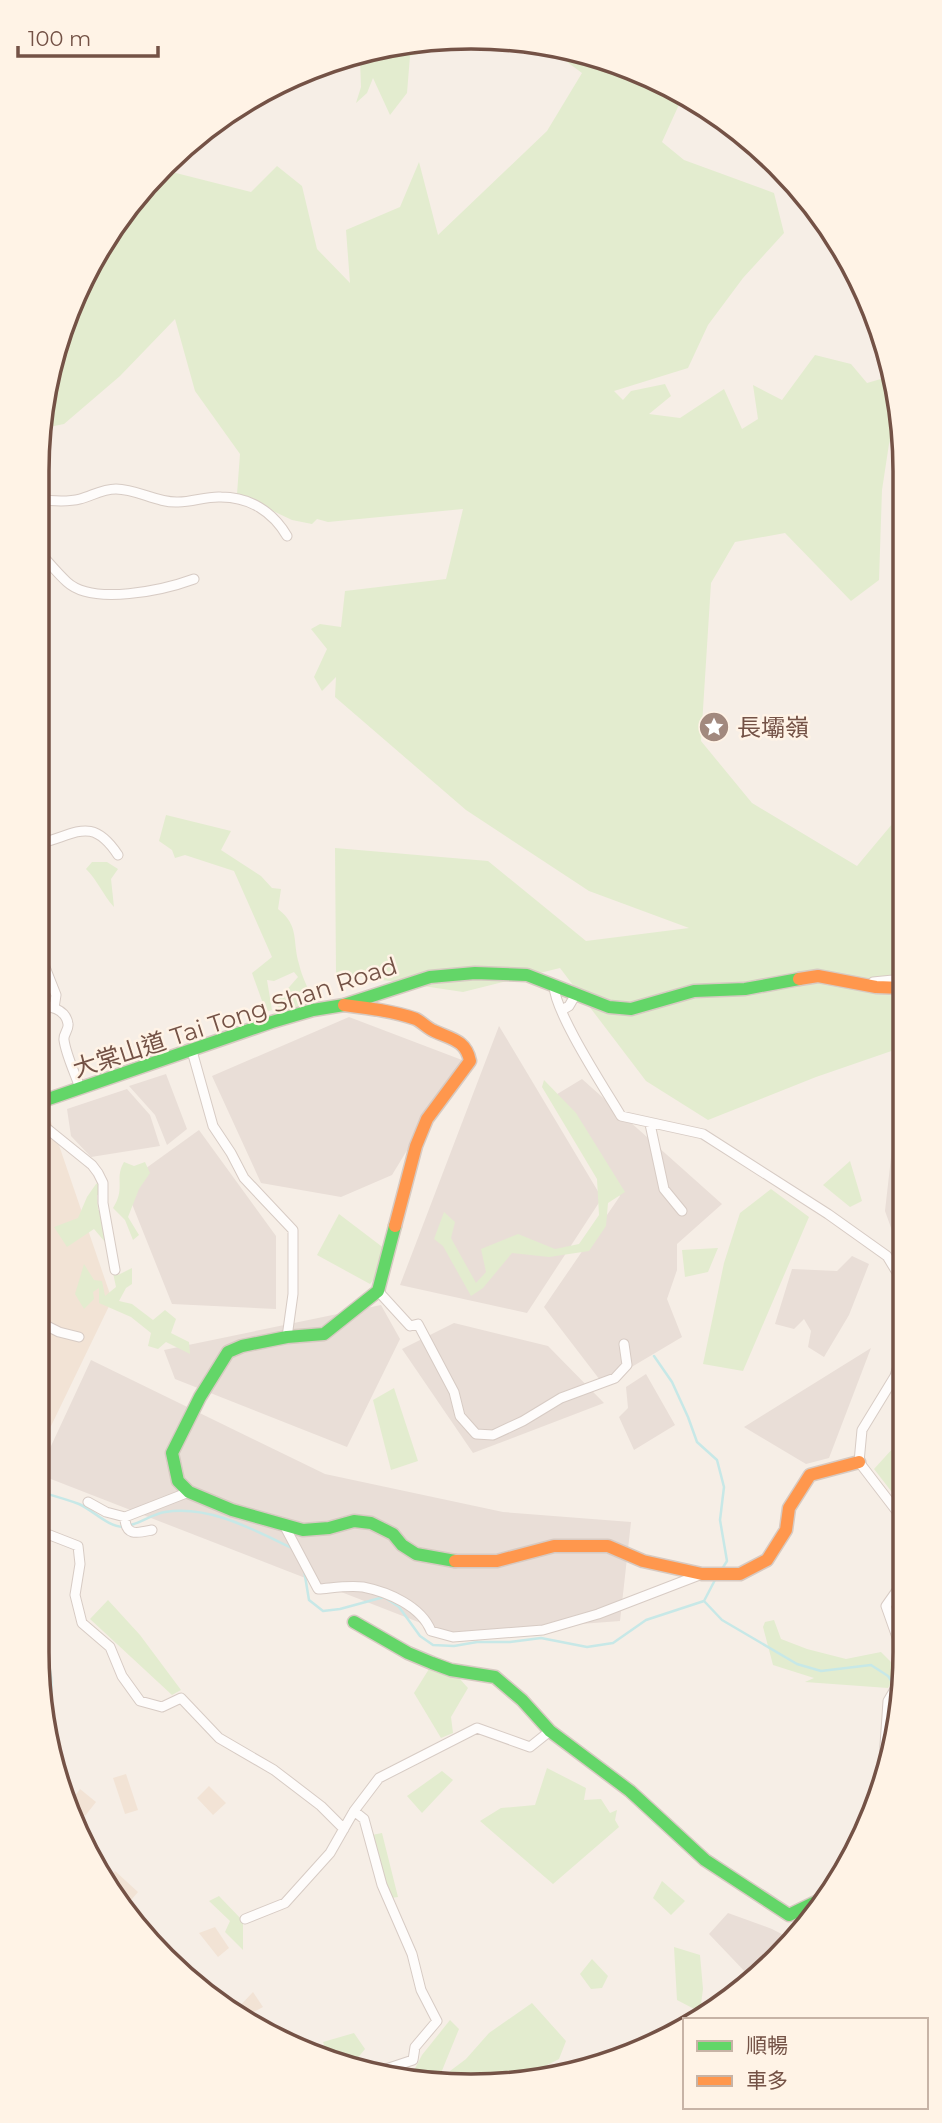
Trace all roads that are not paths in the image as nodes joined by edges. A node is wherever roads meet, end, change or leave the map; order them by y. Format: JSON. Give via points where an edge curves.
{"nodes":[{"id":1,"x":49,"y":501,"type":"edge"},
{"id":2,"x":287,"y":536,"type":"dead end"},
{"id":3,"x":49,"y":563,"type":"edge"},
{"id":4,"x":194,"y":579,"type":"dead end"},
{"id":5,"x":49,"y":840,"type":"edge"},
{"id":6,"x":118,"y":855,"type":"dead end"},
{"id":7,"x":49,"y":977,"type":"edge"},
{"id":8,"x":893,"y":980,"type":"edge"},
{"id":9,"x":857,"y":983,"type":"junction"},
{"id":10,"x":554,"y":986,"type":"junction"},
{"id":11,"x":893,"y":987,"type":"edge"},
{"id":12,"x":576,"y":994,"type":"junction"},
{"id":13,"x":344,"y":1005,"type":"junction"},
{"id":14,"x":49,"y":1006,"type":"edge"},
{"id":15,"x":54,"y":1008,"type":"junction"},
{"id":16,"x":562,"y":1010,"type":"junction"},
{"id":17,"x":192,"y":1051,"type":"junction"},
{"id":18,"x":80,"y":1088,"type":"junction"},
{"id":19,"x":49,"y":1099,"type":"edge"},
{"id":20,"x":650,"y":1124,"type":"junction"},
{"id":21,"x":49,"y":1130,"type":"edge"},
{"id":22,"x":682,"y":1211,"type":"dead end"},
{"id":23,"x":893,"y":1266,"type":"edge"},
{"id":24,"x":116,"y":1270,"type":"dead end"},
{"id":25,"x":378,"y":1291,"type":"junction"},
{"id":26,"x":49,"y":1327,"type":"edge"},
{"id":27,"x":79,"y":1337,"type":"dead end"},
{"id":28,"x":287,"y":1337,"type":"junction"},
{"id":29,"x":624,"y":1344,"type":"dead end"},
{"id":30,"x":893,"y":1379,"type":"edge"},
{"id":31,"x":859,"y":1462,"type":"junction"},
{"id":32,"x":189,"y":1492,"type":"junction"},
{"id":33,"x":88,"y":1502,"type":"dead end"},
{"id":34,"x":893,"y":1506,"type":"edge"},
{"id":35,"x":127,"y":1524,"type":"junction"},
{"id":36,"x":284,"y":1525,"type":"junction"},
{"id":37,"x":152,"y":1530,"type":"dead end"},
{"id":38,"x":49,"y":1535,"type":"edge"},
{"id":39,"x":702,"y":1574,"type":"junction"},
{"id":40,"x":893,"y":1596,"type":"edge"},
{"id":41,"x":354,"y":1622,"type":"dead end"},
{"id":42,"x":893,"y":1626,"type":"edge"},
{"id":43,"x":890,"y":1698,"type":"edge"},
{"id":44,"x":886,"y":1725,"type":"edge"},
{"id":45,"x":550,"y":1731,"type":"junction"},
{"id":46,"x":354,"y":1811,"type":"junction"},
{"id":47,"x":344,"y":1829,"type":"junction"},
{"id":48,"x":808,"y":1907,"type":"edge"},
{"id":49,"x":245,"y":1919,"type":"dead end"},
{"id":50,"x":393,"y":2067,"type":"edge"}],
"edges":[{"from":1,"to":2,"type":"street","via":[[65,502],[117,489],[166,502],[222,497],[261,506]]},
{"from":3,"to":4,"type":"street","via":[[67,582],[96,593],[143,593]]},
{"from":5,"to":6,"type":"street","via":[[92,831],[107,838]]},
{"from":7,"to":15,"type":"street","via":[[56,995]]},
{"from":8,"to":9,"type":"street","name":"大棠山道 Tai Tong Shan Road"},
{"from":9,"to":11,"type":"street","name":"大棠山道 Tai Tong Shan Road"},
{"from":9,"to":12,"type":"street","name":"大棠山道 Tai Tong Shan Road","via":[[818,976],[745,989],[694,990],[631,1009],[609,1007]]},
{"from":10,"to":12,"type":"street","name":"大棠山道 Tai Tong Shan Road"},
{"from":10,"to":13,"type":"street","name":"大棠山道 Tai Tong Shan Road","via":[[527,975],[430,977]]},
{"from":10,"to":16,"type":"street"},
{"from":12,"to":16,"type":"street"},
{"from":13,"to":17,"type":"street","name":"大棠山道 Tai Tong Shan Road","via":[[313,1010]]},
{"from":13,"to":25,"type":"street","via":[[419,1020],[425,1028],[463,1042],[470,1052],[470,1061],[427,1119],[416,1146]]},
{"from":14,"to":15,"type":"street"},
{"from":15,"to":18,"type":"street","via":[[68,1022],[64,1040]]},
{"from":16,"to":20,"type":"street","via":[[621,1116]]},
{"from":17,"to":18,"type":"street","name":"大棠山道 Tai Tong Shan Road"},
{"from":17,"to":28,"type":"street","via":[[213,1126],[244,1178],[293,1230],[293,1294]]},
{"from":18,"to":19,"type":"street","name":"大棠山道 Tai Tong Shan Road"},
{"from":20,"to":22,"type":"street","via":[[664,1189]]},
{"from":20,"to":23,"type":"street","via":[[703,1134],[828,1214],[887,1256]]},
{"from":21,"to":24,"type":"street","via":[[92,1165],[103,1183]]},
{"from":25,"to":28,"type":"street","via":[[324,1334]]},
{"from":25,"to":29,"type":"street","via":[[410,1326],[418,1324],[454,1392],[460,1416],[476,1434],[493,1435],[561,1398],[615,1378],[627,1365]]},
{"from":26,"to":27,"type":"street"},
{"from":28,"to":32,"type":"street","via":[[228,1352],[172,1453],[178,1481]]},
{"from":30,"to":31,"type":"street","via":[[862,1430]]},
{"from":31,"to":34,"type":"street"},
{"from":31,"to":39,"type":"street","via":[[810,1475],[789,1508],[786,1530],[767,1560],[740,1574]]},
{"from":32,"to":35,"type":"street"},
{"from":32,"to":36,"type":"street"},
{"from":33,"to":35,"type":"street"},
{"from":35,"to":37,"type":"street","via":[[135,1534]]},
{"from":36,"to":39,"type":"street","via":[[303,1530],[354,1521],[371,1523],[416,1554],[444,1561],[497,1561],[554,1546],[608,1546],[643,1561]]},
{"from":36,"to":39,"type":"street","via":[[318,1589],[362,1587],[409,1604],[431,1631],[453,1637],[543,1630]]},
{"from":38,"to":47,"type":"street","via":[[78,1546],[75,1595],[82,1623],[110,1647],[122,1676],[140,1701],[162,1707],[181,1698],[219,1738],[274,1770]]},
{"from":40,"to":42,"type":"street","via":[[886,1606]]},
{"from":41,"to":45,"type":"street","via":[[432,1663],[495,1677]]},
{"from":43,"to":44,"type":"street"},
{"from":45,"to":46,"type":"street","via":[[530,1747],[477,1728],[379,1778]]},
{"from":45,"to":48,"type":"street","via":[[630,1791],[705,1860],[789,1915]]},
{"from":46,"to":47,"type":"street"},
{"from":46,"to":50,"type":"street","via":[[364,1819],[382,1885],[437,2021],[415,2047],[413,2060]]},
{"from":47,"to":49,"type":"street","via":[[330,1853],[285,1903]]}]}
